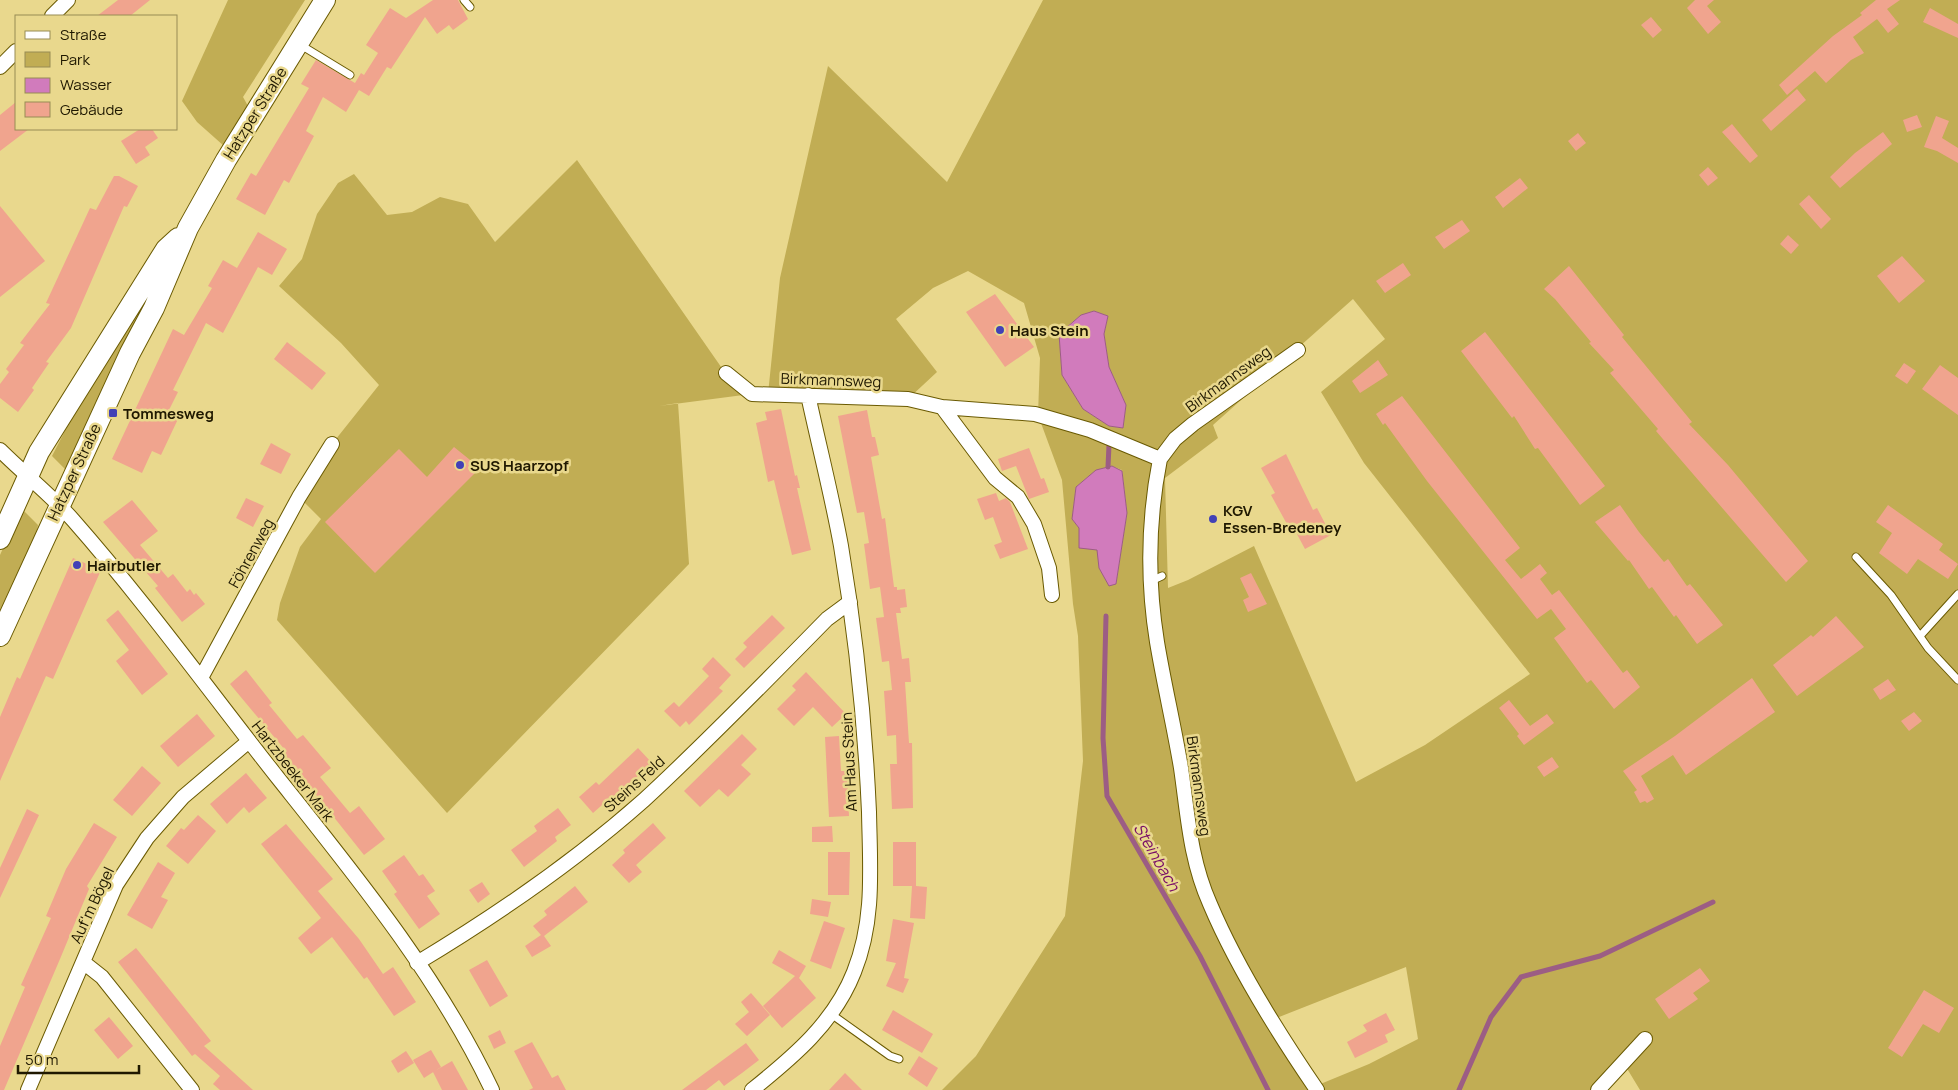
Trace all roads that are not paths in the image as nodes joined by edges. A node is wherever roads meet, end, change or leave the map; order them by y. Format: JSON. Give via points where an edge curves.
{"nodes":[{"id":1,"x":68,"y":0,"type":"edge"},
{"id":2,"x":324,"y":0,"type":"edge"},
{"id":3,"x":464,"y":0,"type":"edge"},
{"id":4,"x":470,"y":7,"type":"dead end"},
{"id":5,"x":53,"y":15,"type":"edge"},
{"id":6,"x":298,"y":43,"type":"junction"},
{"id":7,"x":15,"y":52,"type":"edge"},
{"id":8,"x":0,"y":67,"type":"edge"},
{"id":9,"x":350,"y":75,"type":"dead end"},
{"id":10,"x":188,"y":228,"type":"junction"},
{"id":11,"x":1298,"y":350,"type":"dead end"},
{"id":12,"x":726,"y":373,"type":"dead end"},
{"id":13,"x":808,"y":395,"type":"junction"},
{"id":14,"x":942,"y":407,"type":"junction"},
{"id":15,"x":332,"y":444,"type":"dead end"},
{"id":16,"x":0,"y":450,"type":"edge"},
{"id":17,"x":1160,"y":459,"type":"junction"},
{"id":18,"x":29,"y":476,"type":"junction"},
{"id":19,"x":60,"y":505,"type":"junction"},
{"id":20,"x":0,"y":539,"type":"edge"},
{"id":21,"x":1856,"y":557,"type":"dead end"},
{"id":22,"x":1958,"y":594,"type":"edge"},
{"id":23,"x":1052,"y":595,"type":"dead end"},
{"id":24,"x":850,"y":602,"type":"junction"},
{"id":25,"x":0,"y":636,"type":"edge"},
{"id":26,"x":1920,"y":636,"type":"junction"},
{"id":27,"x":201,"y":678,"type":"junction"},
{"id":28,"x":1958,"y":680,"type":"edge"},
{"id":29,"x":249,"y":741,"type":"junction"},
{"id":30,"x":83,"y":962,"type":"junction"},
{"id":31,"x":417,"y":963,"type":"junction"},
{"id":32,"x":831,"y":1014,"type":"junction"},
{"id":33,"x":1644,"y":1039,"type":"dead end"},
{"id":34,"x":899,"y":1059,"type":"dead end"},
{"id":35,"x":28,"y":1090,"type":"edge"},
{"id":36,"x":192,"y":1090,"type":"edge"},
{"id":37,"x":492,"y":1090,"type":"edge"},
{"id":38,"x":752,"y":1090,"type":"edge"},
{"id":39,"x":1317,"y":1090,"type":"edge"},
{"id":40,"x":1598,"y":1090,"type":"edge"}],
"edges":[{"from":1,"to":5,"type":"street"},
{"from":2,"to":6,"type":"main road","name":"Hatzper Straße"},
{"from":3,"to":4,"type":"lane"},
{"from":6,"to":9,"type":"lane"},
{"from":6,"to":10,"type":"main road","name":"Hatzper Straße"},
{"from":7,"to":8,"type":"street"},
{"from":10,"to":18,"type":"main road","name":"Hatzper Straße","via":[[162,256],[83,379],[39,452]]},
{"from":10,"to":19,"type":"main road","name":"Hatzper Straße","via":[[154,308]]},
{"from":11,"to":17,"type":"street","name":"Birkmannsweg","via":[[1175,439]]},
{"from":12,"to":13,"type":"street","name":"Birkmannsweg","via":[[752,394]]},
{"from":13,"to":14,"type":"street","name":"Birkmannsweg","via":[[908,399]]},
{"from":13,"to":24,"type":"street","name":"Am Haus Stein","via":[[841,544]]},
{"from":14,"to":17,"type":"street","name":"Birkmannsweg","via":[[1036,414],[1090,430]]},
{"from":14,"to":23,"type":"street","via":[[995,478],[1018,497],[1034,524],[1049,568]]},
{"from":15,"to":27,"type":"street","name":"Föhrenweg","via":[[299,497]]},
{"from":16,"to":18,"type":"street"},
{"from":17,"to":39,"type":"street","name":"Birkmannsweg","via":[[1151,510],[1157,642],[1181,770],[1189,839],[1209,903],[1245,977]]},
{"from":18,"to":19,"type":"street","name":"Hartzbeeker Mark"},
{"from":18,"to":20,"type":"main road","name":"Hatzper Straße"},
{"from":19,"to":25,"type":"main road","name":"Hatzper Straße"},
{"from":19,"to":27,"type":"street","name":"Hartzbeeker Mark"},
{"from":21,"to":26,"type":"lane","via":[[1892,595]]},
{"from":22,"to":26,"type":"lane"},
{"from":24,"to":31,"type":"street","name":"Steins Feld","via":[[827,619],[700,746],[614,825],[537,886]]},
{"from":24,"to":32,"type":"street","name":"Am Haus Stein","via":[[867,758],[871,889],[862,951]]},
{"from":26,"to":28,"type":"lane"},
{"from":27,"to":29,"type":"street","name":"Hartzbeeker Mark"},
{"from":29,"to":30,"type":"street","name":"Auf'm Bögel","via":[[183,797],[147,838],[116,885]]},
{"from":29,"to":31,"type":"street","name":"Hartzbeeker Mark"},
{"from":30,"to":35,"type":"street","name":"Auf'm Bögel"},
{"from":30,"to":36,"type":"street","via":[[102,978]]},
{"from":31,"to":37,"type":"street","name":"Hartzbeeker Mark","via":[[456,1023]]},
{"from":32,"to":34,"type":"lane"},
{"from":32,"to":38,"type":"street","name":"Am Haus Stein","via":[[806,1044]]},
{"from":33,"to":40,"type":"street"}]}
